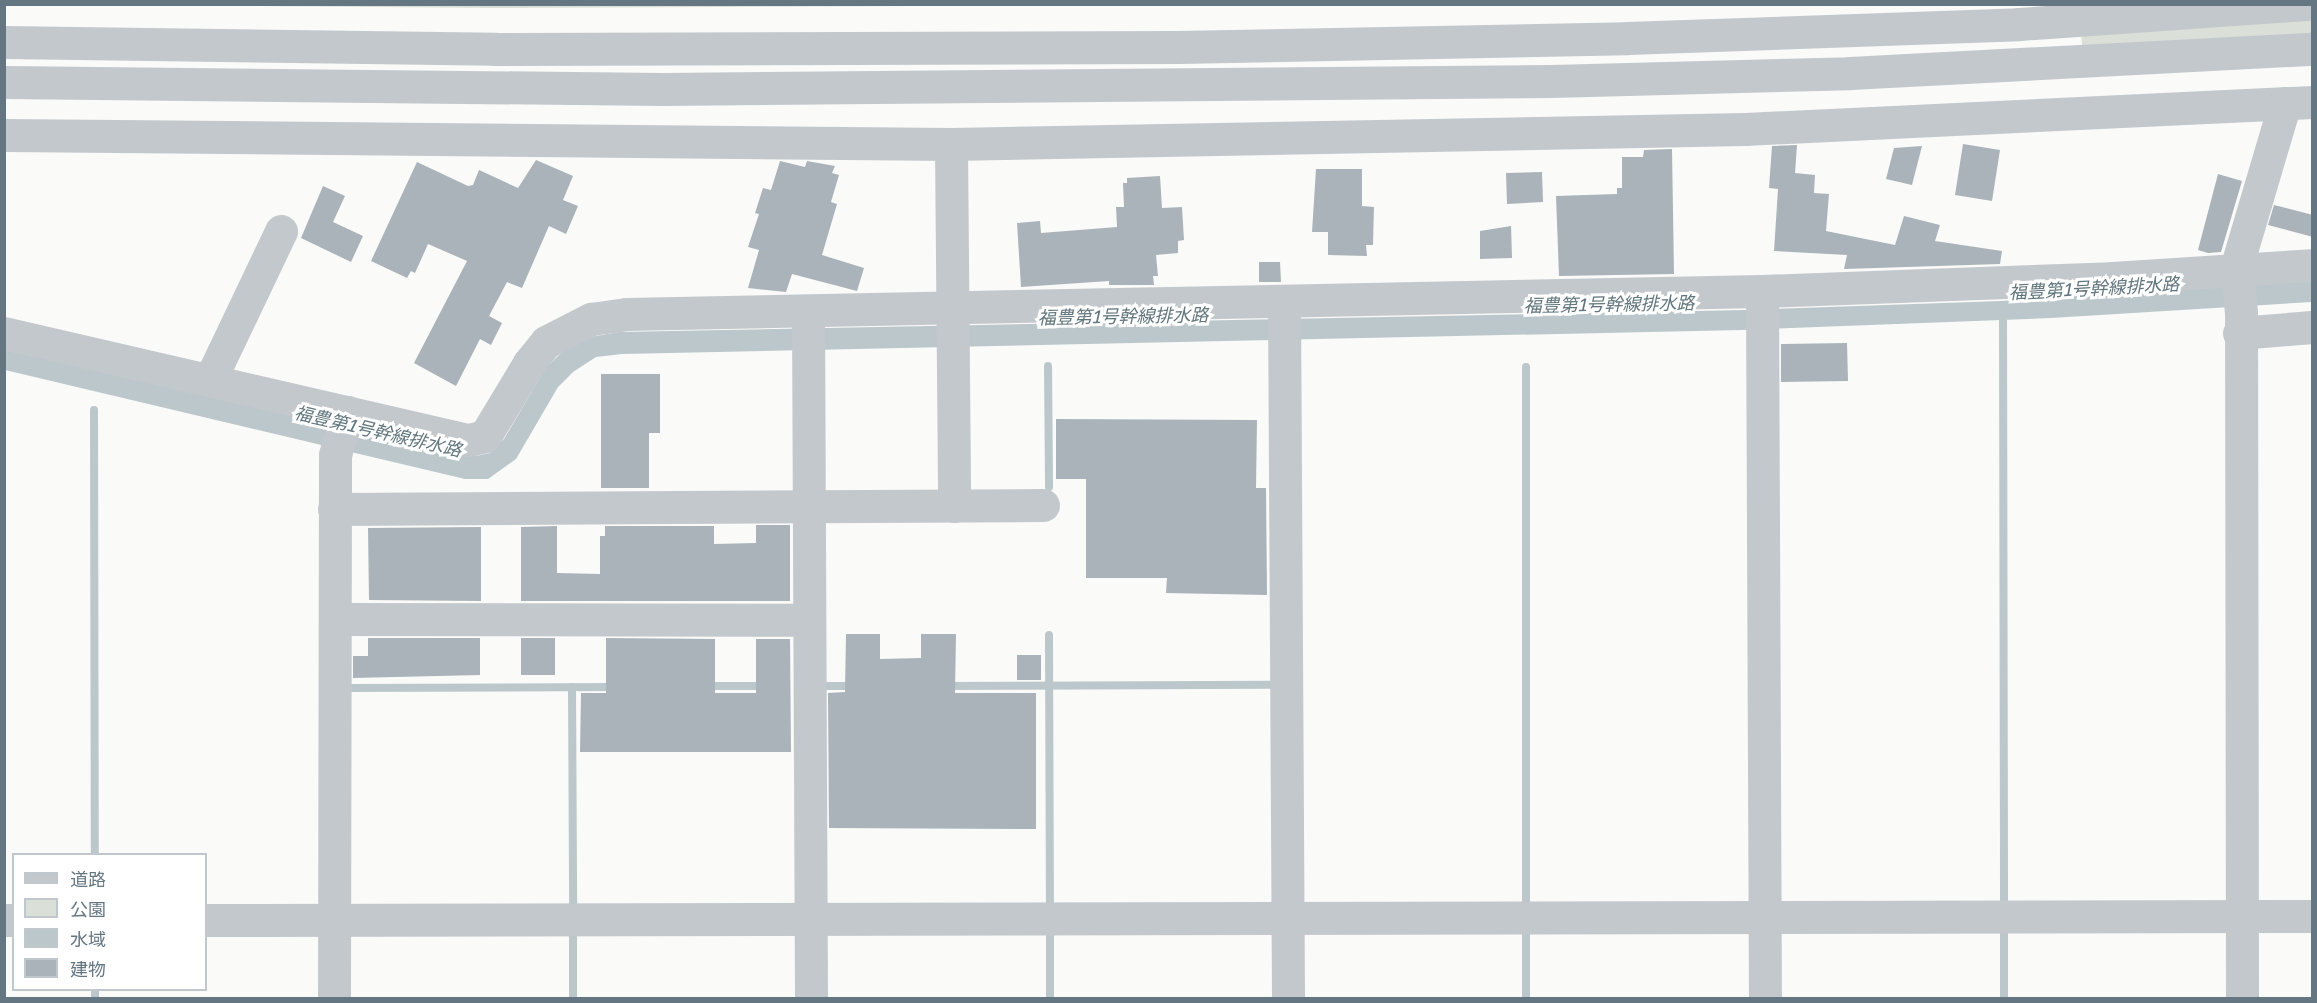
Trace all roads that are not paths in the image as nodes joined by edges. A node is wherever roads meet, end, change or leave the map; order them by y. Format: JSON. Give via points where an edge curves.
{"nodes":[{"id":1,"x":2308,"y":4,"type":"edge"},
{"id":2,"x":4,"y":42,"type":"edge"},
{"id":3,"x":2313,"y":49,"type":"edge"},
{"id":4,"x":4,"y":82,"type":"edge"},
{"id":5,"x":2299,"y":103,"type":"edge"},
{"id":6,"x":4,"y":135,"type":"edge"},
{"id":7,"x":951,"y":144,"type":"junction"},
{"id":8,"x":281,"y":231,"type":"dead end"},
{"id":9,"x":2313,"y":265,"type":"edge"},
{"id":10,"x":2238,"y":274,"type":"junction"},
{"id":11,"x":1762,"y":294,"type":"junction"},
{"id":12,"x":1284,"y":307,"type":"junction"},
{"id":13,"x":952,"y":312,"type":"junction"},
{"id":14,"x":808,"y":315,"type":"junction"},
{"id":15,"x":2240,"y":323,"type":"junction"},
{"id":16,"x":2313,"y":327,"type":"edge"},
{"id":17,"x":4,"y":333,"type":"edge"},
{"id":18,"x":210,"y":380,"type":"junction"},
{"id":19,"x":346,"y":415,"type":"junction"},
{"id":20,"x":1043,"y":505,"type":"dead end"},
{"id":21,"x":954,"y":506,"type":"junction"},
{"id":22,"x":808,"y":507,"type":"junction"},
{"id":23,"x":334,"y":509,"type":"junction"},
{"id":24,"x":335,"y":619,"type":"junction"},
{"id":25,"x":809,"y":620,"type":"junction"},
{"id":26,"x":2242,"y":916,"type":"junction"},
{"id":27,"x":2313,"y":916,"type":"edge"},
{"id":28,"x":1287,"y":917,"type":"junction"},
{"id":29,"x":1765,"y":917,"type":"junction"},
{"id":30,"x":810,"y":918,"type":"junction"},
{"id":31,"x":333,"y":919,"type":"junction"},
{"id":32,"x":207,"y":920,"type":"edge"},
{"id":33,"x":334,"y":999,"type":"edge"},
{"id":34,"x":811,"y":999,"type":"edge"},
{"id":35,"x":1287,"y":999,"type":"edge"},
{"id":36,"x":1765,"y":999,"type":"edge"},
{"id":37,"x":2242,"y":999,"type":"edge"}],
"edges":[{"from":1,"to":2,"type":"street","via":[[1960,26],[1627,39],[1177,47],[495,49]]},
{"from":3,"to":4,"type":"street","via":[[1850,74],[1504,82],[674,89]]},
{"from":5,"to":7,"type":"street","via":[[1733,129]]},
{"from":5,"to":10,"type":"street"},
{"from":6,"to":7,"type":"street"},
{"from":7,"to":13,"type":"street"},
{"from":8,"to":18,"type":"street"},
{"from":9,"to":10,"type":"street"},
{"from":10,"to":11,"type":"street"},
{"from":10,"to":15,"type":"street"},
{"from":11,"to":12,"type":"street"},
{"from":11,"to":29,"type":"street"},
{"from":12,"to":13,"type":"street"},
{"from":12,"to":28,"type":"street"},
{"from":13,"to":14,"type":"street"},
{"from":13,"to":21,"type":"street"},
{"from":14,"to":19,"type":"street","via":[[626,314],[568,327],[546,342],[529,363],[485,436],[469,440]]},
{"from":14,"to":22,"type":"street"},
{"from":15,"to":16,"type":"street"},
{"from":15,"to":26,"type":"street"},
{"from":17,"to":18,"type":"street"},
{"from":18,"to":19,"type":"street"},
{"from":19,"to":23,"type":"street","via":[[335,455]]},
{"from":20,"to":21,"type":"street"},
{"from":21,"to":22,"type":"street"},
{"from":22,"to":23,"type":"street"},
{"from":22,"to":25,"type":"street"},
{"from":23,"to":24,"type":"street"},
{"from":24,"to":25,"type":"street"},
{"from":24,"to":31,"type":"street"},
{"from":25,"to":30,"type":"street"},
{"from":26,"to":27,"type":"street"},
{"from":26,"to":29,"type":"street"},
{"from":26,"to":37,"type":"street"},
{"from":28,"to":29,"type":"street"},
{"from":28,"to":30,"type":"street"},
{"from":28,"to":35,"type":"street"},
{"from":29,"to":36,"type":"street"},
{"from":30,"to":31,"type":"street"},
{"from":30,"to":34,"type":"street"},
{"from":31,"to":32,"type":"street"},
{"from":31,"to":33,"type":"street"}]}
